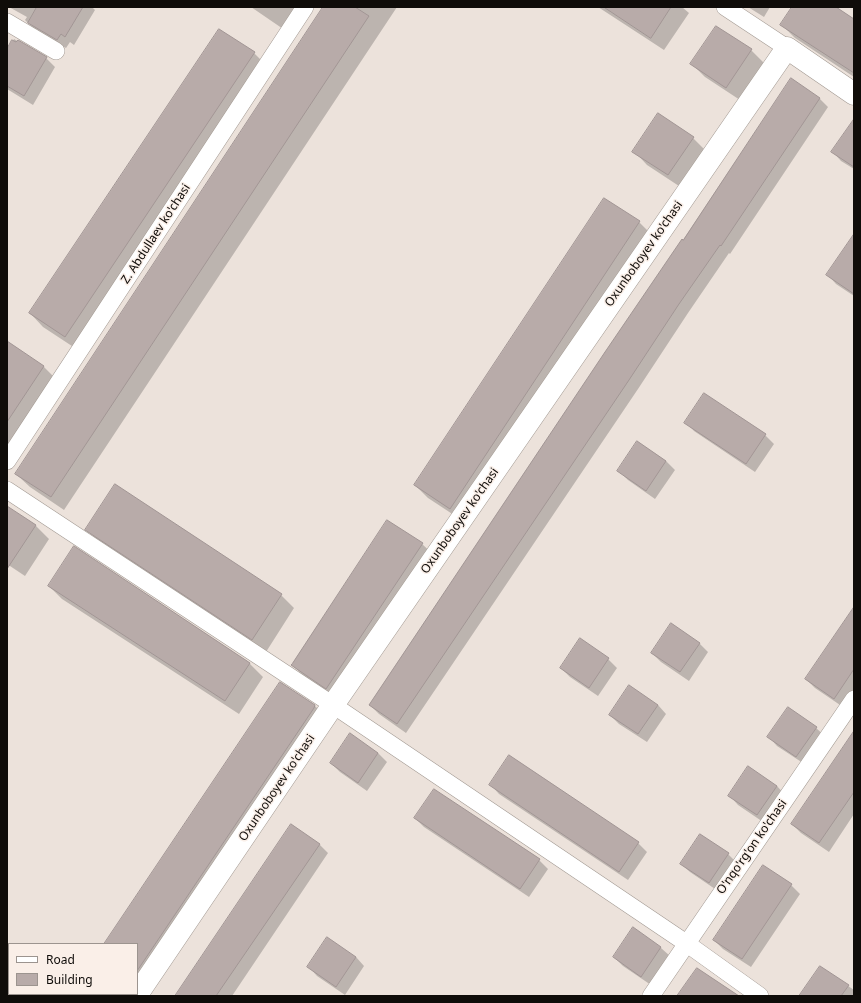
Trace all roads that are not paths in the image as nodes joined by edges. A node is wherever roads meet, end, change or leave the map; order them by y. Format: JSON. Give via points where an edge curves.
{"nodes":[{"id":1,"x":305,"y":7,"type":"edge"},
{"id":2,"x":725,"y":7,"type":"edge"},
{"id":3,"x":7,"y":22,"type":"edge"},
{"id":4,"x":787,"y":48,"type":"junction"},
{"id":5,"x":56,"y":51,"type":"dead end"},
{"id":6,"x":854,"y":94,"type":"edge"},
{"id":7,"x":7,"y":461,"type":"edge"},
{"id":8,"x":7,"y":490,"type":"edge"},
{"id":9,"x":854,"y":699,"type":"edge"},
{"id":10,"x":333,"y":705,"type":"junction"},
{"id":11,"x":686,"y":943,"type":"junction"},
{"id":12,"x":138,"y":993,"type":"edge"},
{"id":13,"x":651,"y":996,"type":"edge"},
{"id":14,"x":760,"y":996,"type":"edge"}],
"edges":[{"from":1,"to":7,"type":"street","name":"Z. Abdullaev ko'chasi"},
{"from":2,"to":4,"type":"street"},
{"from":3,"to":5,"type":"street"},
{"from":4,"to":6,"type":"main road"},
{"from":4,"to":10,"type":"main road","name":"Oxunboboyev ko'chasi"},
{"from":8,"to":10,"type":"street"},
{"from":9,"to":11,"type":"street","name":"O'nqo'rg'on ko'chasi"},
{"from":10,"to":11,"type":"street"},
{"from":10,"to":12,"type":"main road","name":"Oxunboboyev ko'chasi"},
{"from":11,"to":13,"type":"street","name":"O'nqo'rg'on ko'chasi"},
{"from":11,"to":14,"type":"street"}]}
